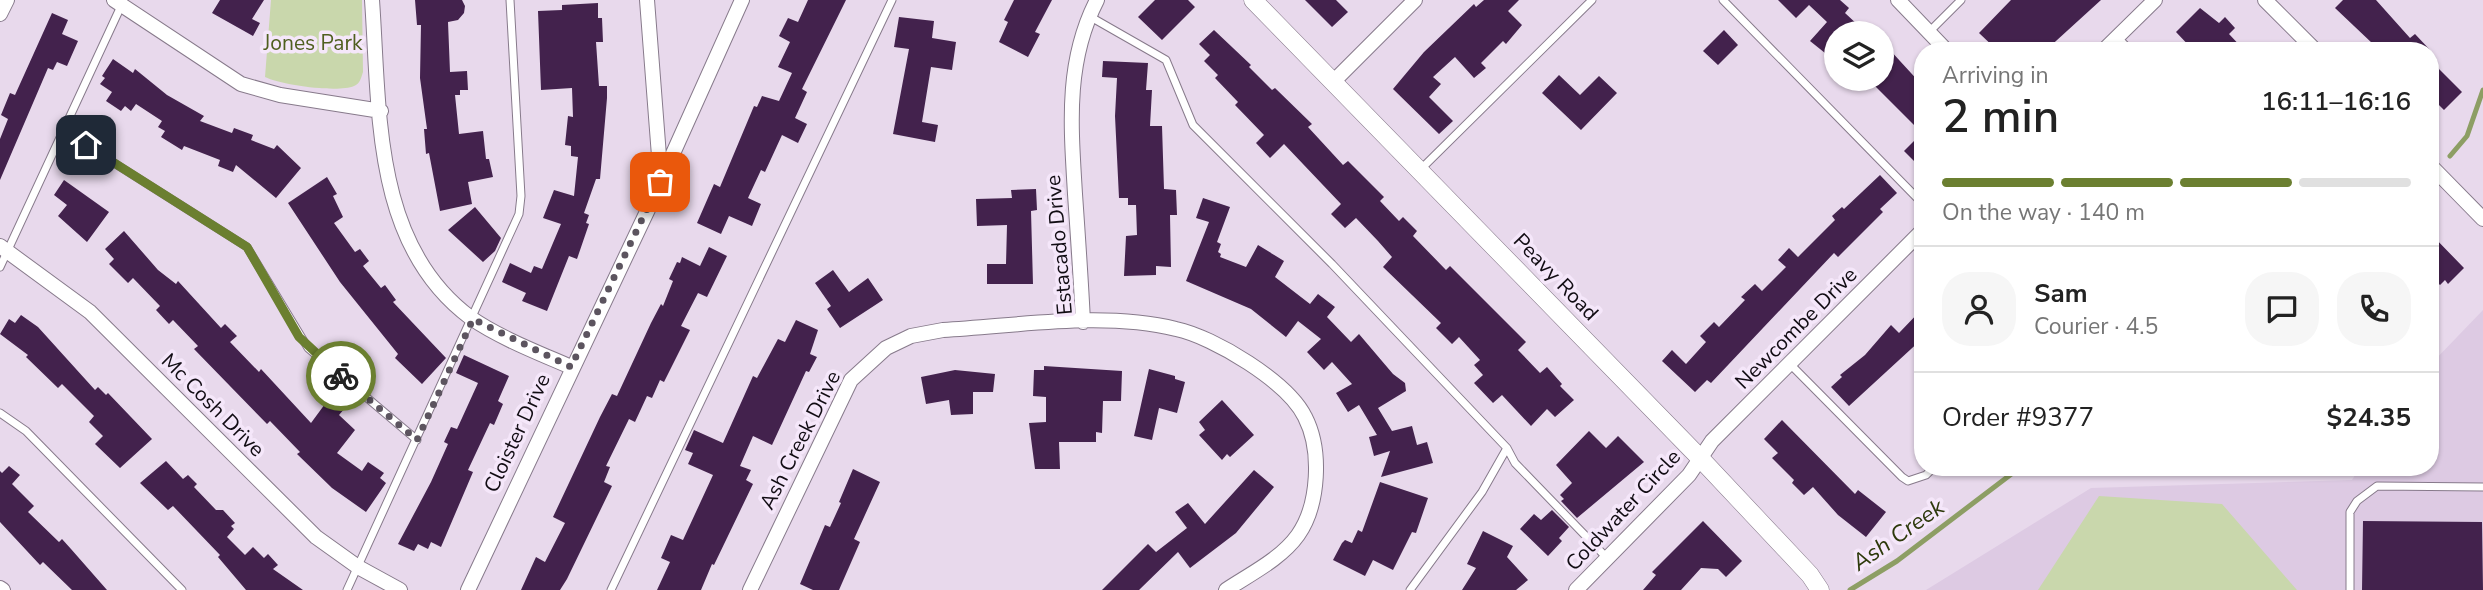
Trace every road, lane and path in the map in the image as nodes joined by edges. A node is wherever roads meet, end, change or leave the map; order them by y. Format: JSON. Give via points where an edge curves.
{"nodes":[{"id":1,"x":7,"y":0,"type":"edge"},
{"id":2,"x":372,"y":0,"type":"edge"},
{"id":3,"x":510,"y":0,"type":"edge"},
{"id":4,"x":647,"y":0,"type":"edge"},
{"id":5,"x":742,"y":0,"type":"edge"},
{"id":6,"x":892,"y":0,"type":"edge"},
{"id":7,"x":1097,"y":0,"type":"edge"},
{"id":8,"x":1253,"y":0,"type":"edge"},
{"id":9,"x":1415,"y":0,"type":"edge"},
{"id":10,"x":1592,"y":0,"type":"edge"},
{"id":11,"x":1723,"y":0,"type":"edge"},
{"id":12,"x":1898,"y":0,"type":"edge"},
{"id":13,"x":1961,"y":0,"type":"edge"},
{"id":14,"x":2155,"y":0,"type":"edge"},
{"id":15,"x":2265,"y":0,"type":"edge"},
{"id":16,"x":120,"y":1,"type":"edge"},
{"id":17,"x":0,"y":14,"type":"edge"},
{"id":18,"x":1089,"y":16,"type":"junction"},
{"id":19,"x":1929,"y":32,"type":"junction"},
{"id":20,"x":2117,"y":37,"type":"junction"},
{"id":21,"x":1938,"y":42,"type":"edge"},
{"id":22,"x":2112,"y":42,"type":"edge"},
{"id":23,"x":2122,"y":42,"type":"edge"},
{"id":24,"x":2306,"y":42,"type":"edge"},
{"id":25,"x":1333,"y":82,"type":"junction"},
{"id":26,"x":381,"y":111,"type":"junction"},
{"id":27,"x":65,"y":132,"type":"junction"},
{"id":28,"x":1420,"y":170,"type":"junction"},
{"id":29,"x":2439,"y":174,"type":"edge"},
{"id":30,"x":660,"y":182,"type":"junction"},
{"id":31,"x":1914,"y":195,"type":"edge"},
{"id":32,"x":2483,"y":219,"type":"edge"},
{"id":33,"x":1914,"y":239,"type":"edge"},
{"id":34,"x":4,"y":248,"type":"edge"},
{"id":35,"x":0,"y":267,"type":"edge"},
{"id":36,"x":473,"y":319,"type":"junction"},
{"id":37,"x":1083,"y":322,"type":"junction"},
{"id":38,"x":1789,"y":364,"type":"junction"},
{"id":39,"x":571,"y":367,"type":"junction"},
{"id":40,"x":0,"y":414,"type":"edge"},
{"id":41,"x":417,"y":440,"type":"junction"},
{"id":42,"x":1507,"y":448,"type":"junction"},
{"id":43,"x":1700,"y":458,"type":"junction"},
{"id":44,"x":1922,"y":476,"type":"edge"},
{"id":45,"x":2483,"y":487,"type":"edge"},
{"id":46,"x":1607,"y":558,"type":"junction"},
{"id":47,"x":358,"y":567,"type":"junction"},
{"id":48,"x":182,"y":590,"type":"edge"},
{"id":49,"x":347,"y":590,"type":"edge"},
{"id":50,"x":400,"y":590,"type":"edge"},
{"id":51,"x":468,"y":590,"type":"edge"},
{"id":52,"x":611,"y":590,"type":"edge"},
{"id":53,"x":750,"y":590,"type":"edge"},
{"id":54,"x":1226,"y":590,"type":"edge"},
{"id":55,"x":1410,"y":590,"type":"edge"},
{"id":56,"x":1576,"y":590,"type":"edge"},
{"id":57,"x":1820,"y":590,"type":"edge"},
{"id":58,"x":2350,"y":590,"type":"edge"}],
"edges":[{"from":1,"to":17,"type":"street"},
{"from":2,"to":26,"type":"street"},
{"from":3,"to":36,"type":"lane","via":[[519,214]]},
{"from":4,"to":30,"type":"street","name":"Cloister Drive"},
{"from":5,"to":30,"type":"street","name":"Cloister Drive"},
{"from":6,"to":52,"type":"lane"},
{"from":7,"to":18,"type":"street","name":"Estacado Drive"},
{"from":8,"to":25,"type":"street","name":"Peavy Road"},
{"from":9,"to":25,"type":"street"},
{"from":10,"to":28,"type":"lane"},
{"from":11,"to":31,"type":"lane"},
{"from":12,"to":19,"type":"street"},
{"from":13,"to":19,"type":"lane"},
{"from":14,"to":20,"type":"street"},
{"from":15,"to":24,"type":"street"},
{"from":16,"to":26,"type":"street","via":[[241,84]]},
{"from":16,"to":27,"type":"lane"},
{"from":18,"to":37,"type":"street","name":"Estacado Drive","via":[[1075,57],[1071,94]]},
{"from":18,"to":42,"type":"lane","via":[[1166,60],[1193,125]]},
{"from":19,"to":21,"type":"street"},
{"from":20,"to":22,"type":"street"},
{"from":20,"to":23,"type":"lane"},
{"from":25,"to":28,"type":"street","name":"Peavy Road"},
{"from":26,"to":36,"type":"street","via":[[387,180],[395,211],[420,265]]},
{"from":27,"to":34,"type":"lane"},
{"from":27,"to":41,"type":"lane","via":[[247,247],[308,348]]},
{"from":28,"to":43,"type":"street","name":"Peavy Road"},
{"from":29,"to":32,"type":"street"},
{"from":30,"to":39,"type":"street","name":"Cloister Drive"},
{"from":33,"to":38,"type":"street","name":"Newcombe Drive"},
{"from":34,"to":35,"type":"lane"},
{"from":34,"to":47,"type":"street","name":"Mc Cosh Drive","via":[[90,312],[316,537]]},
{"from":36,"to":39,"type":"street"},
{"from":36,"to":41,"type":"lane"},
{"from":37,"to":53,"type":"street","name":"Ash Creek Drive","via":[[932,332],[911,336],[866,363],[839,401]]},
{"from":37,"to":54,"type":"street","name":"Estacado Drive","via":[[1138,321],[1179,329],[1231,352],[1281,389],[1305,416],[1315,453],[1311,507],[1298,536]]},
{"from":38,"to":43,"type":"street","name":"Newcombe Drive"},
{"from":38,"to":44,"type":"lane","via":[[1902,477],[1908,481]]},
{"from":39,"to":51,"type":"street","name":"Cloister Drive"},
{"from":40,"to":48,"type":"lane","via":[[26,431]]},
{"from":41,"to":47,"type":"lane"},
{"from":42,"to":46,"type":"lane","via":[[1515,463]]},
{"from":42,"to":55,"type":"lane","via":[[1482,492]]},
{"from":43,"to":46,"type":"street","name":"Coldwater Circle","via":[[1689,475]]},
{"from":43,"to":57,"type":"street","name":"Peavy Road"},
{"from":45,"to":58,"type":"lane","via":[[2377,486],[2357,501],[2350,512]]},
{"from":46,"to":56,"type":"street","name":"Coldwater Circle"},
{"from":47,"to":49,"type":"lane"},
{"from":47,"to":50,"type":"street","name":"Mc Cosh Drive"}]}
